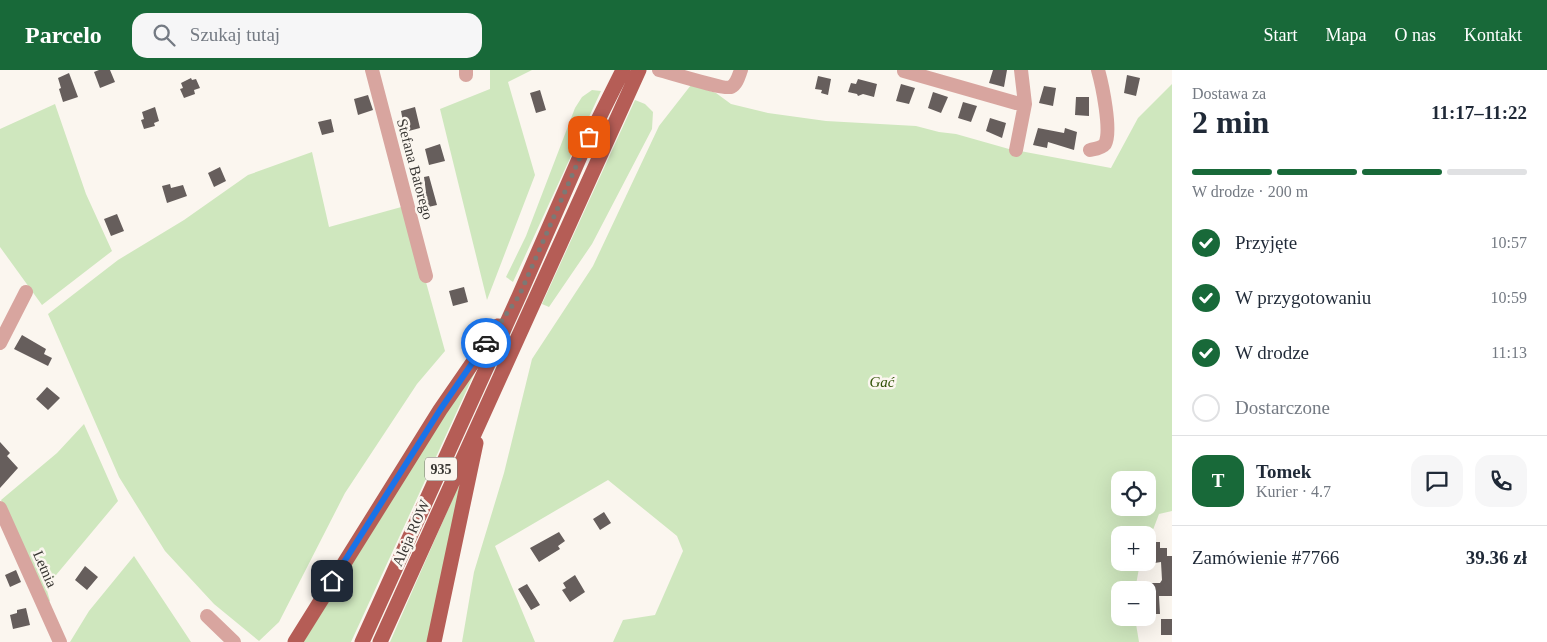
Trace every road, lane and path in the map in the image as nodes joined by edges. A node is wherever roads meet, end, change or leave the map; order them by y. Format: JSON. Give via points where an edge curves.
{"nodes":[{"id":1,"x":372,"y":70,"type":"edge"},
{"id":2,"x":623,"y":70,"type":"edge"},
{"id":3,"x":639,"y":70,"type":"edge"},
{"id":4,"x":659,"y":70,"type":"edge"},
{"id":5,"x":741,"y":70,"type":"edge"},
{"id":6,"x":1021,"y":70,"type":"edge"},
{"id":7,"x":1098,"y":70,"type":"edge"},
{"id":8,"x":904,"y":71,"type":"edge"},
{"id":9,"x":619,"y":96,"type":"junction"},
{"id":10,"x":1026,"y":104,"type":"junction"},
{"id":11,"x":1016,"y":150,"type":"dead end"},
{"id":12,"x":1090,"y":150,"type":"dead end"},
{"id":13,"x":426,"y":276,"type":"dead end"},
{"id":14,"x":26,"y":292,"type":"dead end"},
{"id":15,"x":519,"y":296,"type":"junction"},
{"id":16,"x":0,"y":343,"type":"edge"},
{"id":17,"x":482,"y":417,"type":"junction"},
{"id":18,"x":0,"y":508,"type":"edge"},
{"id":19,"x":60,"y":642,"type":"edge"},
{"id":20,"x":224,"y":642,"type":"edge"},
{"id":21,"x":234,"y":642,"type":"edge"},
{"id":22,"x":294,"y":642,"type":"edge"},
{"id":23,"x":362,"y":642,"type":"edge"},
{"id":24,"x":380,"y":642,"type":"edge"},
{"id":25,"x":434,"y":642,"type":"edge"}],
"edges":[{"from":1,"to":13,"type":"street","name":"Stefana Batorego"},
{"from":2,"to":9,"type":"main road","name":"Aleja ROW","number":"935"},
{"from":3,"to":9,"type":"main road","name":"Aleja ROW","number":"935"},
{"from":4,"to":5,"type":"street","via":[[722,88],[735,84]]},
{"from":6,"to":10,"type":"street"},
{"from":7,"to":12,"type":"street","via":[[1106,102],[1107,133],[1106,143]]},
{"from":8,"to":10,"type":"street"},
{"from":9,"to":15,"type":"main road","name":"Aleja ROW","number":"935","via":[[582,152]]},
{"from":9,"to":17,"type":"main road","name":"Aleja ROW","number":"935"},
{"from":10,"to":11,"type":"street"},
{"from":14,"to":16,"type":"street"},
{"from":15,"to":22,"type":"main road","via":[[440,410]]},
{"from":15,"to":23,"type":"main road","name":"Aleja ROW","number":"935"},
{"from":17,"to":24,"type":"main road","name":"Aleja ROW","number":"935"},
{"from":17,"to":25,"type":"main road"},
{"from":18,"to":19,"type":"street","name":"Letnia"},
{"from":20,"to":21,"type":"street","via":[[207,616]]}]}
